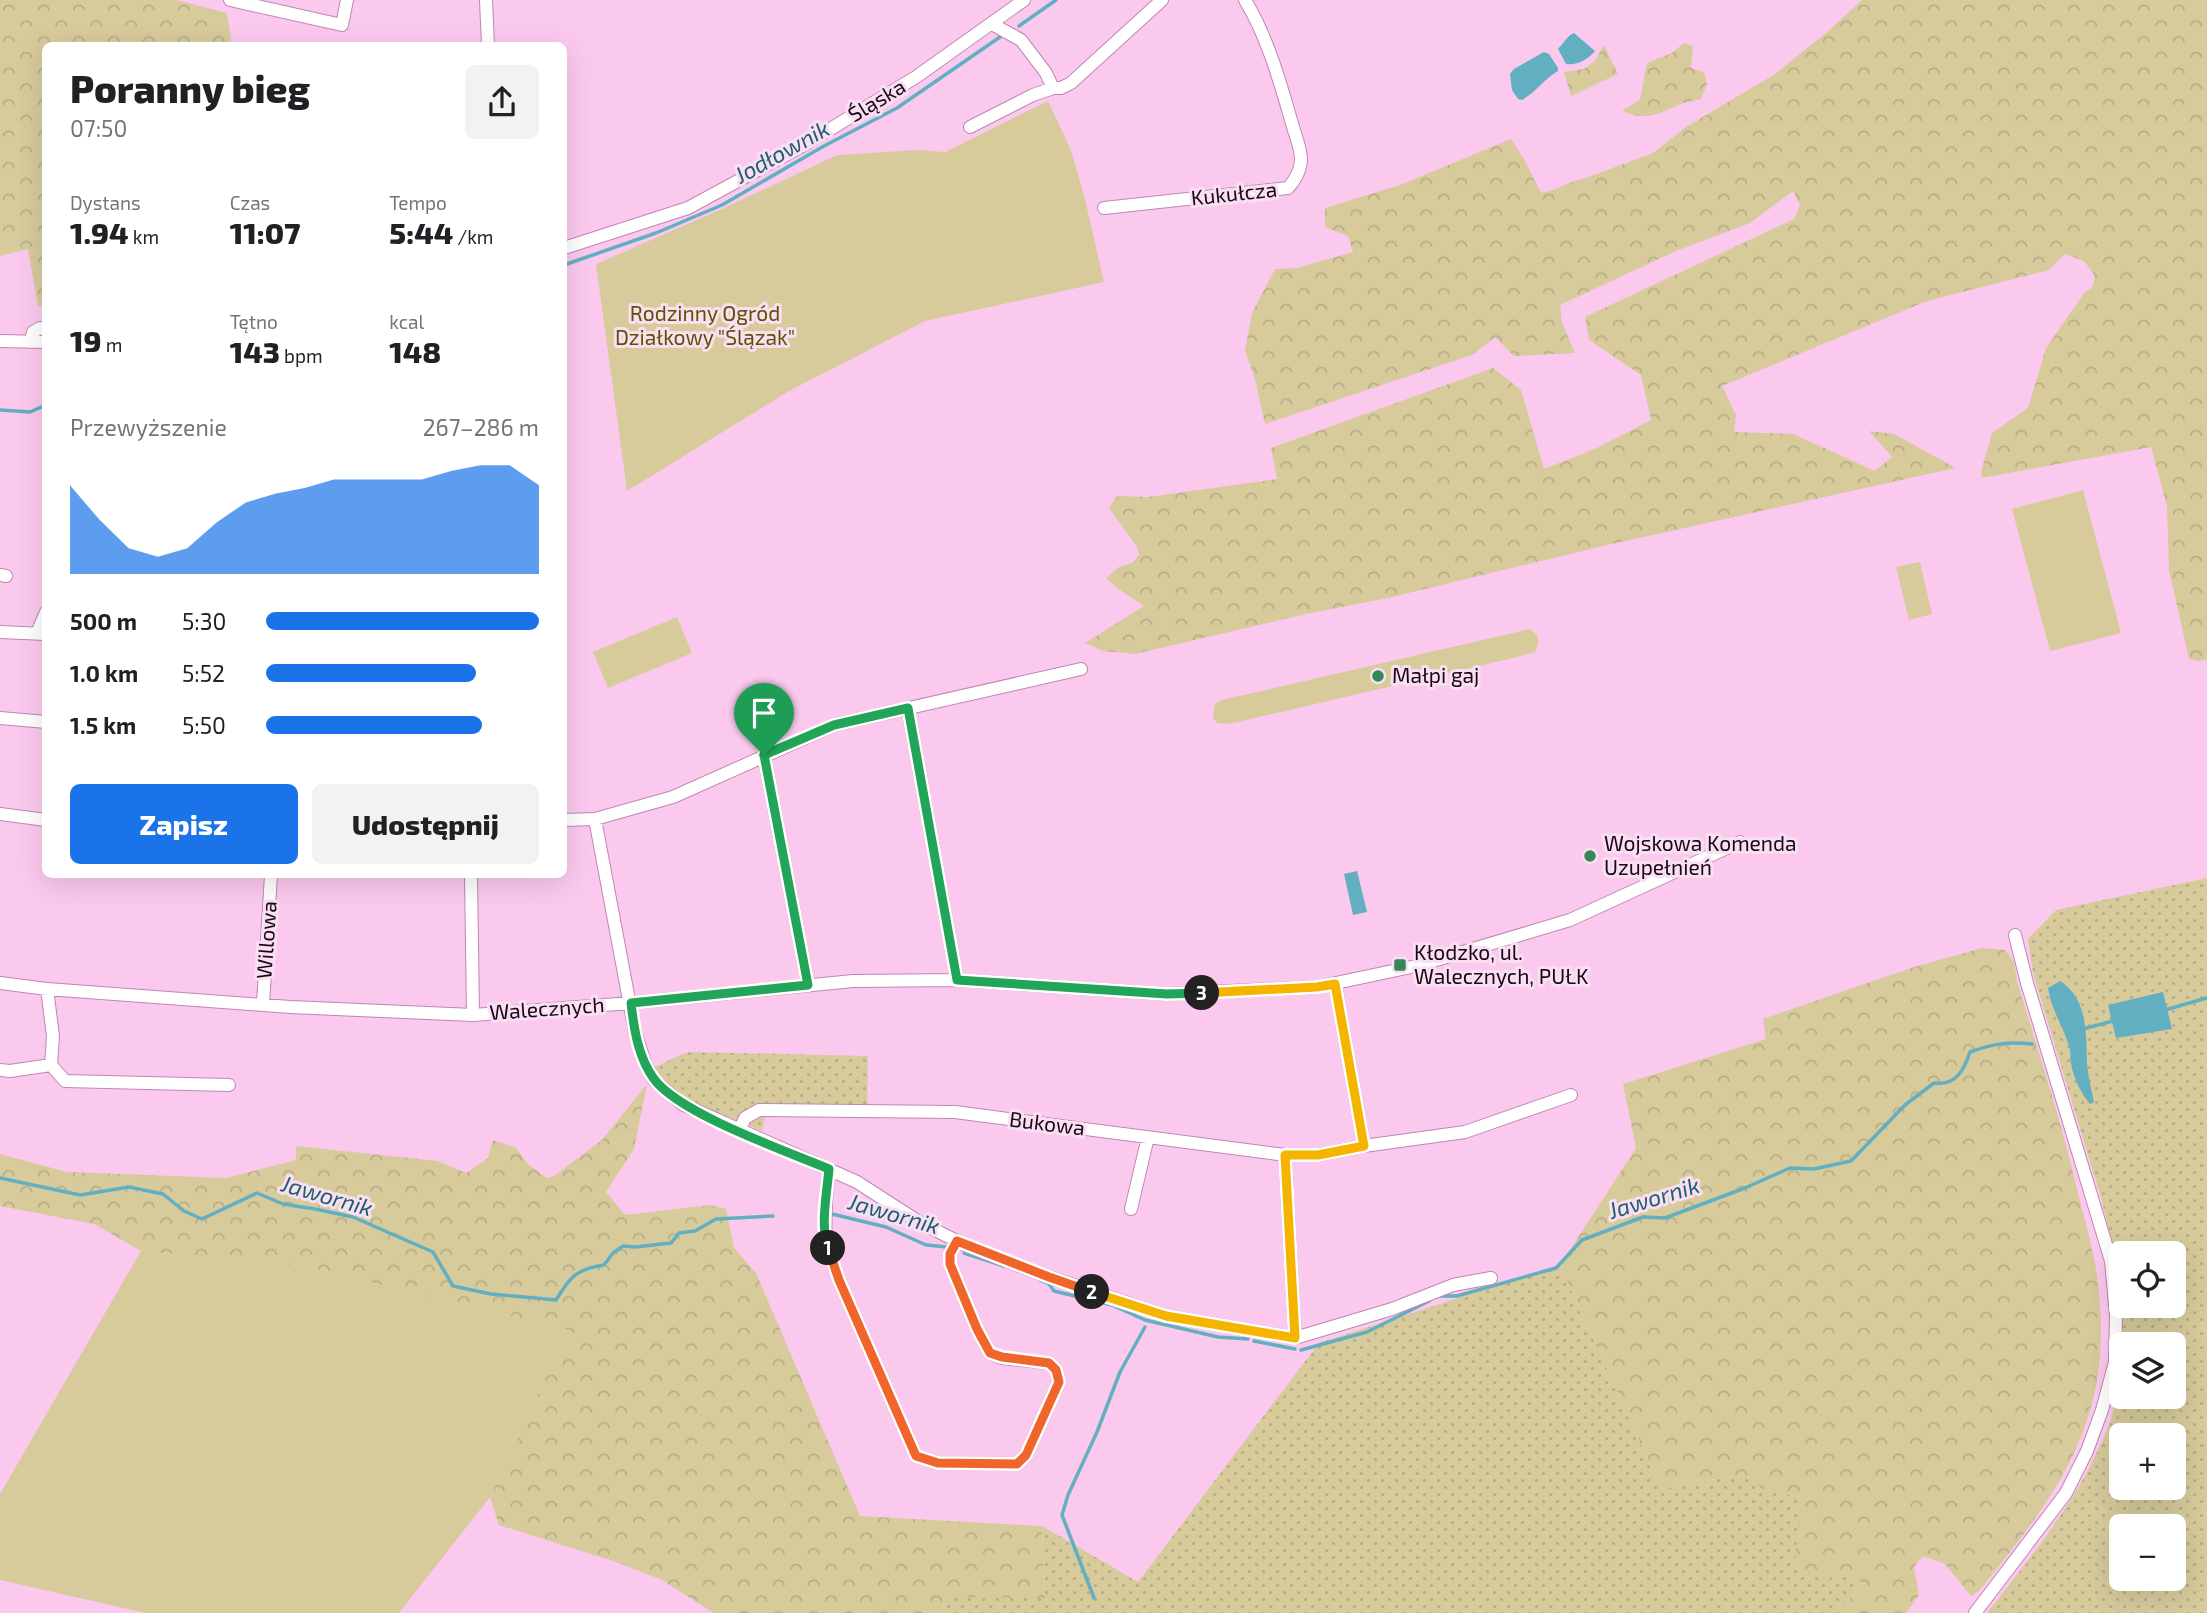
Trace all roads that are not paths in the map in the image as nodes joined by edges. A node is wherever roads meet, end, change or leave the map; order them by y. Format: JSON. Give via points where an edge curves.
{"nodes":[{"id":1,"x":230,"y":0,"type":"edge"},
{"id":2,"x":348,"y":0,"type":"edge"},
{"id":3,"x":486,"y":0,"type":"edge"},
{"id":4,"x":1024,"y":0,"type":"edge"},
{"id":5,"x":1162,"y":0,"type":"edge"},
{"id":6,"x":1245,"y":0,"type":"edge"},
{"id":7,"x":992,"y":24,"type":"junction"},
{"id":8,"x":488,"y":42,"type":"edge"},
{"id":9,"x":1053,"y":88,"type":"junction"},
{"id":10,"x":970,"y":127,"type":"dead end"},
{"id":11,"x":1104,"y":208,"type":"dead end"},
{"id":12,"x":567,"y":247,"type":"edge"},
{"id":13,"x":42,"y":328,"type":"edge"},
{"id":14,"x":0,"y":341,"type":"edge"},
{"id":15,"x":31,"y":342,"type":"junction"},
{"id":16,"x":42,"y":342,"type":"edge"},
{"id":17,"x":0,"y":632,"type":"edge"},
{"id":18,"x":41,"y":634,"type":"edge"},
{"id":19,"x":1081,"y":669,"type":"dead end"},
{"id":20,"x":908,"y":708,"type":"junction"},
{"id":21,"x":0,"y":718,"type":"edge"},
{"id":22,"x":42,"y":722,"type":"edge"},
{"id":23,"x":764,"y":755,"type":"junction"},
{"id":24,"x":0,"y":814,"type":"edge"},
{"id":25,"x":42,"y":819,"type":"edge"},
{"id":26,"x":595,"y":819,"type":"junction"},
{"id":27,"x":567,"y":820,"type":"edge"},
{"id":28,"x":1740,"y":842,"type":"dead end"},
{"id":29,"x":271,"y":878,"type":"edge"},
{"id":30,"x":471,"y":878,"type":"edge"},
{"id":31,"x":2015,"y":935,"type":"dead end"},
{"id":32,"x":957,"y":980,"type":"junction"},
{"id":33,"x":0,"y":983,"type":"edge"},
{"id":34,"x":1335,"y":984,"type":"junction"},
{"id":35,"x":808,"y":985,"type":"junction"},
{"id":36,"x":47,"y":989,"type":"junction"},
{"id":37,"x":631,"y":1003,"type":"junction"},
{"id":38,"x":263,"y":1004,"type":"junction"},
{"id":39,"x":473,"y":1015,"type":"junction"},
{"id":40,"x":51,"y":1065,"type":"junction"},
{"id":41,"x":0,"y":1070,"type":"edge"},
{"id":42,"x":229,"y":1085,"type":"dead end"},
{"id":43,"x":1570,"y":1095,"type":"dead end"},
{"id":44,"x":739,"y":1131,"type":"junction"},
{"id":45,"x":1148,"y":1137,"type":"junction"},
{"id":46,"x":1364,"y":1146,"type":"junction"},
{"id":47,"x":1285,"y":1155,"type":"junction"},
{"id":48,"x":829,"y":1169,"type":"junction"},
{"id":49,"x":1131,"y":1209,"type":"dead end"},
{"id":50,"x":957,"y":1241,"type":"junction"},
{"id":51,"x":1491,"y":1278,"type":"dead end"},
{"id":52,"x":1295,"y":1338,"type":"junction"},
{"id":53,"x":1975,"y":1613,"type":"edge"}],
"edges":[{"from":1,"to":2,"type":"street","via":[[342,26]]},
{"from":3,"to":8,"type":"street"},
{"from":4,"to":7,"type":"street","name":"Śląska"},
{"from":5,"to":9,"type":"street","via":[[1071,83]]},
{"from":6,"to":11,"type":"street","name":"Kukułcza","via":[[1272,63],[1297,142],[1301,159],[1295,181],[1289,188]]},
{"from":7,"to":9,"type":"street","via":[[1021,40]]},
{"from":7,"to":12,"type":"street","name":"Śląska","via":[[804,145],[688,208]]},
{"from":9,"to":10,"type":"street"},
{"from":13,"to":15,"type":"street","via":[[33,332]]},
{"from":14,"to":15,"type":"street"},
{"from":15,"to":16,"type":"street"},
{"from":17,"to":18,"type":"street"},
{"from":19,"to":20,"type":"street"},
{"from":20,"to":23,"type":"street","via":[[834,725]]},
{"from":20,"to":32,"type":"street"},
{"from":21,"to":22,"type":"street"},
{"from":23,"to":26,"type":"street","via":[[673,797]]},
{"from":23,"to":35,"type":"street"},
{"from":24,"to":25,"type":"street"},
{"from":26,"to":27,"type":"street"},
{"from":26,"to":37,"type":"street"},
{"from":28,"to":34,"type":"street","name":"Walecznych","via":[[1570,920],[1463,953]]},
{"from":29,"to":38,"type":"street","name":"Willowa"},
{"from":30,"to":39,"type":"street"},
{"from":31,"to":53,"type":"street","via":[[2111,1261],[2115,1362],[2087,1451],[2066,1493]]},
{"from":32,"to":34,"type":"street","name":"Walecznych","via":[[1167,994]]},
{"from":32,"to":35,"type":"street","name":"Walecznych"},
{"from":33,"to":36,"type":"street","name":"Walecznych"},
{"from":34,"to":46,"type":"street"},
{"from":35,"to":37,"type":"street","name":"Walecznych"},
{"from":36,"to":38,"type":"street","name":"Walecznych"},
{"from":36,"to":40,"type":"street","via":[[53,1036]]},
{"from":37,"to":39,"type":"street","name":"Walecznych"},
{"from":37,"to":44,"type":"street","via":[[635,1032],[654,1080],[682,1104]]},
{"from":38,"to":39,"type":"street","name":"Walecznych"},
{"from":40,"to":41,"type":"street"},
{"from":40,"to":42,"type":"street","via":[[65,1081]]},
{"from":43,"to":46,"type":"street","name":"Bukowa","via":[[1465,1132]]},
{"from":44,"to":45,"type":"street","name":"Bukowa","via":[[745,1118],[759,1110],[955,1112]]},
{"from":44,"to":48,"type":"street"},
{"from":45,"to":47,"type":"street","name":"Bukowa"},
{"from":45,"to":49,"type":"street"},
{"from":46,"to":47,"type":"street","name":"Bukowa","via":[[1318,1155]]},
{"from":47,"to":52,"type":"street"},
{"from":48,"to":50,"type":"street"},
{"from":48,"to":50,"type":"street","via":[[825,1241],[916,1456],[938,1463],[1017,1464],[1026,1455],[1059,1382],[1056,1370],[1049,1363],[990,1353],[950,1264]]},
{"from":50,"to":52,"type":"street","via":[[1166,1316]]},
{"from":51,"to":52,"type":"street","via":[[1453,1285]]}]}
